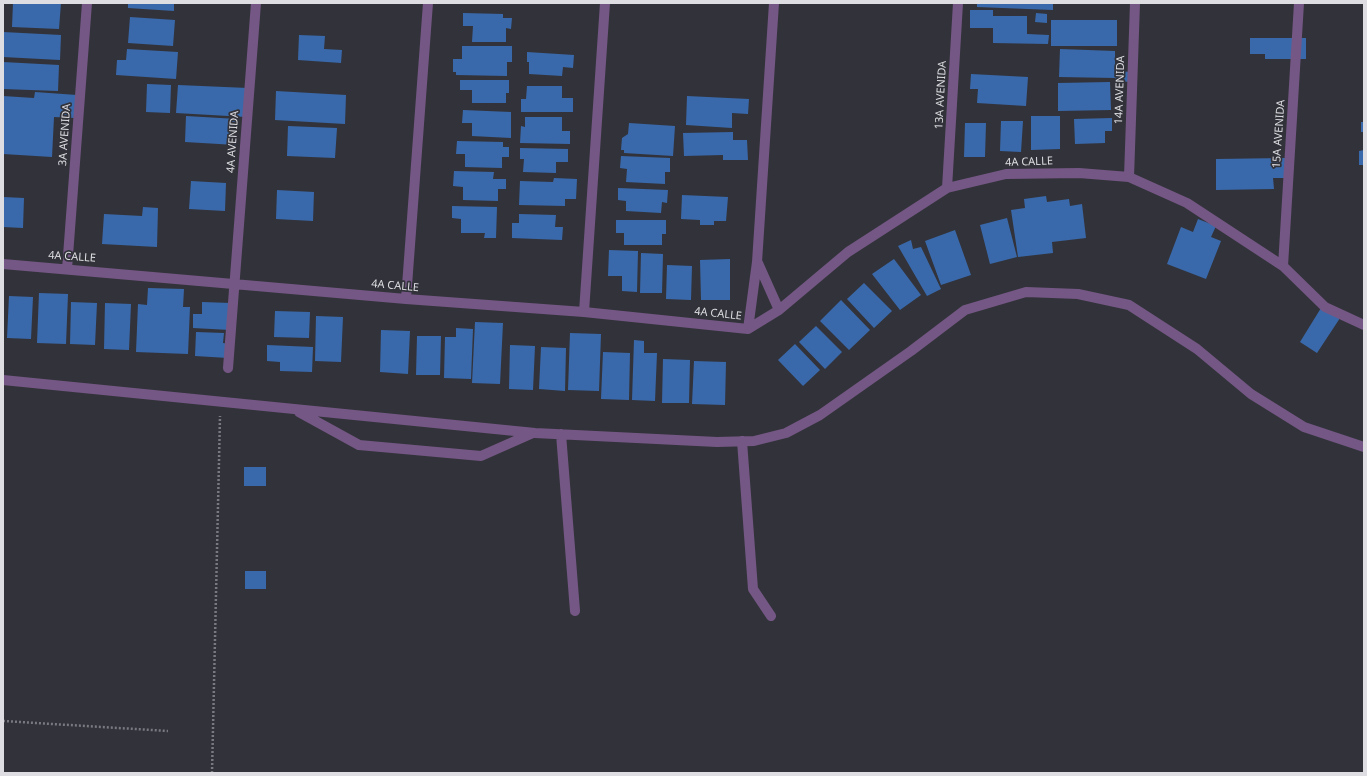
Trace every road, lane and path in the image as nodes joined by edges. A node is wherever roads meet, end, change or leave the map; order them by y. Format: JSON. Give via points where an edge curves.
{"nodes":[{"id":1,"x":87,"y":3,"type":"edge"},
{"id":2,"x":256,"y":3,"type":"edge"},
{"id":3,"x":428,"y":3,"type":"edge"},
{"id":4,"x":605,"y":3,"type":"edge"},
{"id":5,"x":774,"y":3,"type":"edge"},
{"id":6,"x":958,"y":3,"type":"edge"},
{"id":7,"x":1135,"y":3,"type":"edge"},
{"id":8,"x":1299,"y":3,"type":"edge"},
{"id":9,"x":1129,"y":177,"type":"junction"},
{"id":10,"x":947,"y":188,"type":"junction"},
{"id":11,"x":758,"y":262,"type":"junction"},
{"id":12,"x":3,"y":264,"type":"edge"},
{"id":13,"x":1283,"y":266,"type":"junction"},
{"id":14,"x":67,"y":269,"type":"junction"},
{"id":15,"x":234,"y":283,"type":"junction"},
{"id":16,"x":406,"y":299,"type":"junction"},
{"id":17,"x":780,"y":310,"type":"junction"},
{"id":18,"x":584,"y":312,"type":"junction"},
{"id":19,"x":1364,"y":325,"type":"edge"},
{"id":20,"x":748,"y":329,"type":"junction"},
{"id":21,"x":228,"y":368,"type":"dead end"},
{"id":22,"x":3,"y":380,"type":"edge"},
{"id":23,"x":220,"y":402,"type":"junction"},
{"id":24,"x":295,"y":410,"type":"junction"},
{"id":25,"x":535,"y":433,"type":"junction"},
{"id":26,"x":561,"y":434,"type":"junction"},
{"id":27,"x":742,"y":441,"type":"junction"},
{"id":28,"x":1364,"y":446,"type":"edge"},
{"id":29,"x":575,"y":611,"type":"dead end"},
{"id":30,"x":771,"y":616,"type":"dead end"},
{"id":31,"x":3,"y":721,"type":"edge"},
{"id":32,"x":168,"y":731,"type":"dead end"},
{"id":33,"x":212,"y":773,"type":"edge"}],
"edges":[{"from":1,"to":14,"type":"street","name":"3A AVENIDA"},
{"from":2,"to":15,"type":"street","name":"4A AVENIDA"},
{"from":3,"to":16,"type":"street"},
{"from":4,"to":18,"type":"street"},
{"from":5,"to":11,"type":"street"},
{"from":6,"to":10,"type":"street","name":"13A AVENIDA"},
{"from":7,"to":9,"type":"street","name":"14A AVENIDA"},
{"from":8,"to":13,"type":"street","name":"15A AVENIDA"},
{"from":9,"to":10,"type":"street","name":"4A CALLE","via":[[1079,173],[1006,174]]},
{"from":9,"to":13,"type":"street","name":"4A CALLE","via":[[1187,203]]},
{"from":10,"to":17,"type":"street","name":"4A CALLE","via":[[848,252]]},
{"from":11,"to":17,"type":"street"},
{"from":11,"to":20,"type":"street"},
{"from":12,"to":14,"type":"street","name":"4A CALLE"},
{"from":13,"to":19,"type":"street","name":"4A CALLE","via":[[1325,307]]},
{"from":14,"to":15,"type":"street","name":"4A CALLE"},
{"from":15,"to":16,"type":"street","name":"4A CALLE"},
{"from":15,"to":21,"type":"street","name":"4A AVENIDA"},
{"from":16,"to":18,"type":"street","name":"4A CALLE"},
{"from":17,"to":20,"type":"street","name":"4A CALLE"},
{"from":18,"to":20,"type":"street","name":"4A CALLE"},
{"from":22,"to":23,"type":"street"},
{"from":23,"to":24,"type":"street"},
{"from":23,"to":33,"type":"path"},
{"from":24,"to":25,"type":"street"},
{"from":24,"to":25,"type":"street","via":[[359,445],[481,456]]},
{"from":25,"to":26,"type":"street"},
{"from":26,"to":27,"type":"street"},
{"from":26,"to":29,"type":"street"},
{"from":27,"to":28,"type":"street","via":[[754,441],[786,433],[820,415],[965,310],[1026,292],[1078,294],[1129,305],[1197,349],[1251,394],[1304,428]]},
{"from":27,"to":30,"type":"street","via":[[753,589]]},
{"from":31,"to":32,"type":"path"}]}
